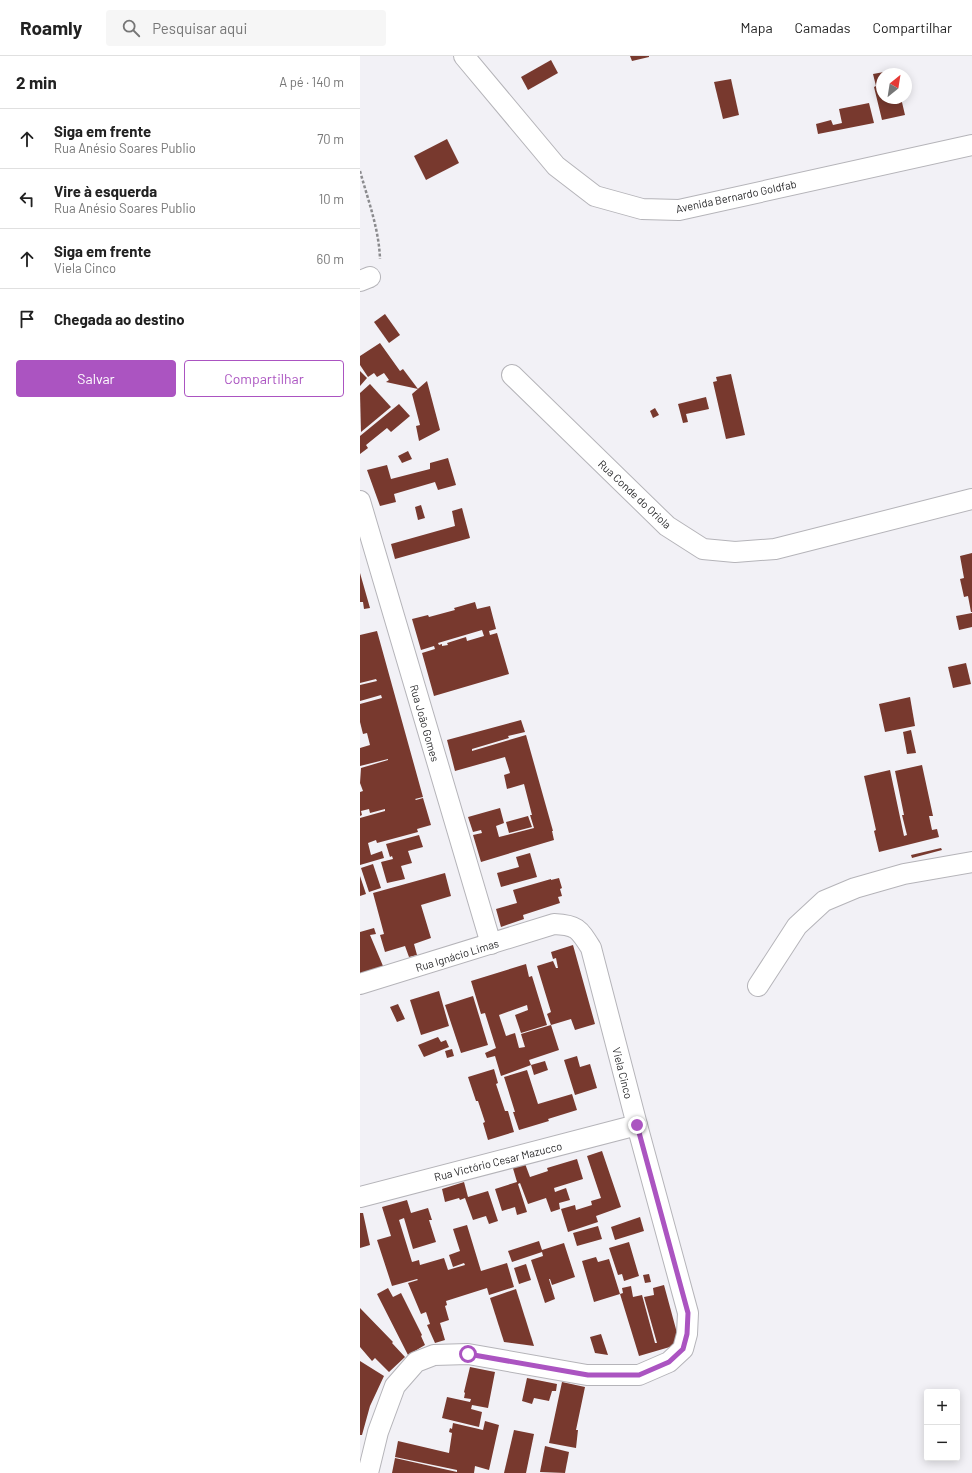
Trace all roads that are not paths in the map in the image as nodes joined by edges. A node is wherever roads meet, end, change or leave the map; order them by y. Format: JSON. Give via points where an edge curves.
{"nodes":[{"id":1,"x":464,"y":56,"type":"edge"},
{"id":2,"x":972,"y":145,"type":"edge"},
{"id":3,"x":512,"y":374,"type":"dead end"},
{"id":4,"x":972,"y":499,"type":"edge"},
{"id":5,"x":360,"y":501,"type":"edge"},
{"id":6,"x":972,"y":862,"type":"edge"},
{"id":7,"x":554,"y":924,"type":"joint"},
{"id":8,"x":491,"y":944,"type":"junction"},
{"id":9,"x":360,"y":984,"type":"edge"},
{"id":10,"x":758,"y":986,"type":"dead end"},
{"id":11,"x":637,"y":1125,"type":"junction"},
{"id":12,"x":360,"y":1197,"type":"edge"},
{"id":13,"x":368,"y":1473,"type":"edge"}],
"edges":[{"from":1,"to":2,"type":"street","name":"Avenida Bernardo Goldfab","via":[[556,166],[595,196],[642,209],[679,210]]},
{"from":3,"to":4,"type":"street","name":"Rua Conde do Oriola","via":[[668,526],[703,549],[734,552],[775,549]]},
{"from":5,"to":8,"type":"street","name":"Rua João Gomes"},
{"from":6,"to":10,"type":"street","via":[[904,874],[855,888],[824,901],[798,926]]},
{"from":7,"to":8,"type":"street","name":"Rua Ignácio Limas"},
{"from":7,"to":11,"type":"street","name":"Viela Cinco","via":[[570,924],[581,932],[591,948]]},
{"from":8,"to":9,"type":"street","name":"Rua Ignácio Limas"},
{"from":11,"to":12,"type":"street","name":"Rua Victório Cesar Mazucco"},
{"from":11,"to":13,"type":"street","name":"Viela Cinco","via":[[688,1313],[683,1349],[669,1362],[639,1375],[588,1375],[468,1354],[434,1355],[416,1362],[394,1386],[378,1432]]}]}
